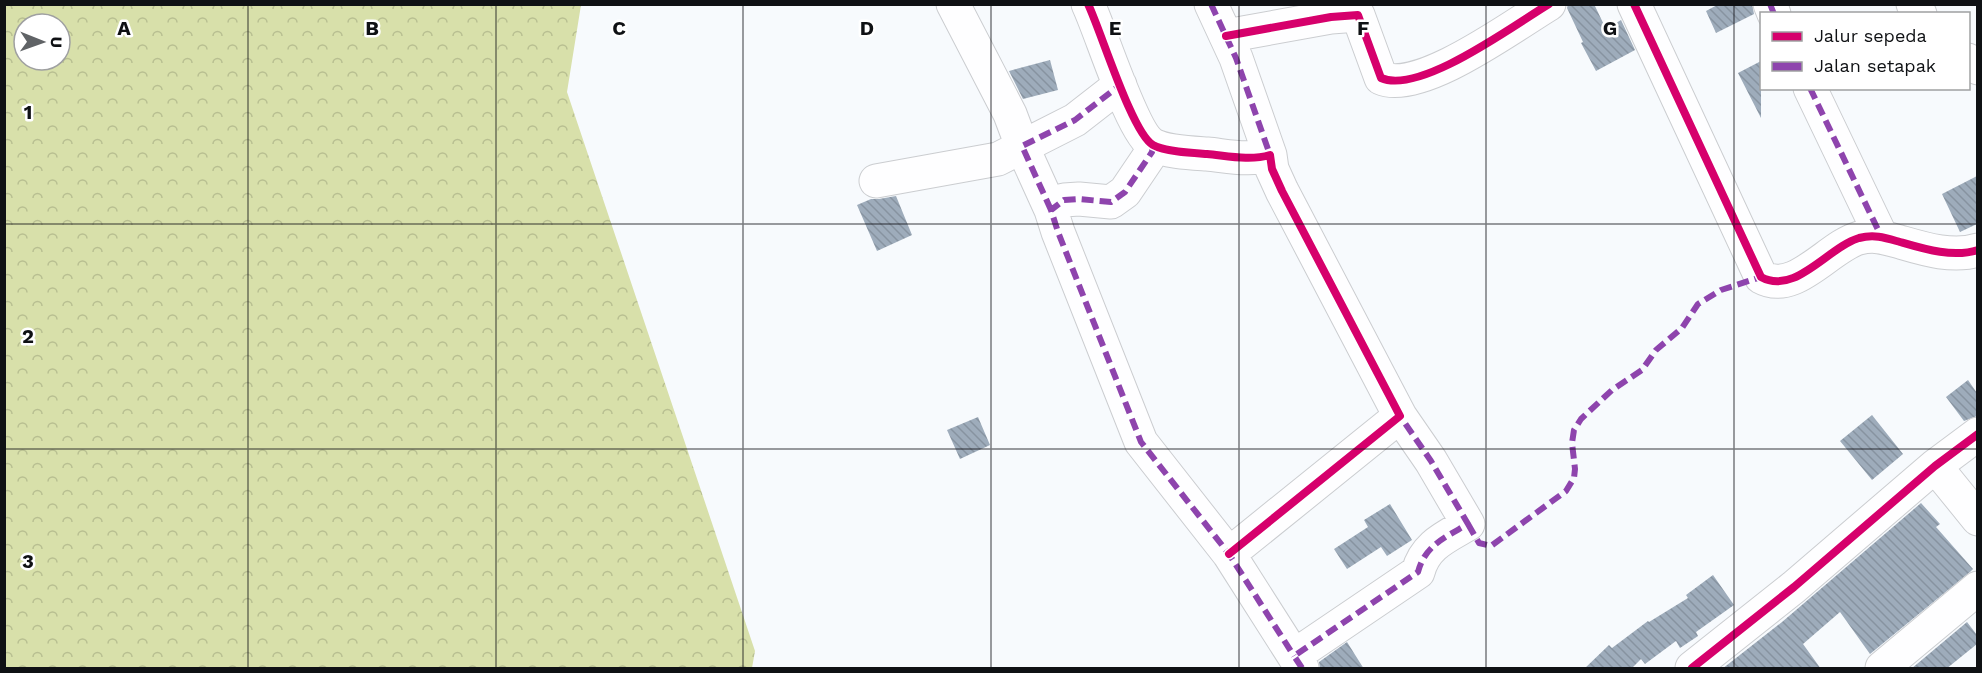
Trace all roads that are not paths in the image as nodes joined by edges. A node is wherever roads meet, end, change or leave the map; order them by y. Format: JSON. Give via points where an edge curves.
{"nodes":[{"id":1,"x":953,"y":4,"type":"edge"},
{"id":2,"x":1088,"y":4,"type":"edge"},
{"id":3,"x":1210,"y":4,"type":"edge"},
{"id":4,"x":1549,"y":4,"type":"edge"},
{"id":5,"x":1634,"y":4,"type":"edge"},
{"id":6,"x":1226,"y":36,"type":"junction"},
{"id":7,"x":1120,"y":85,"type":"junction"},
{"id":8,"x":1811,"y":90,"type":"edge"},
{"id":9,"x":1153,"y":145,"type":"junction"},
{"id":10,"x":1022,"y":146,"type":"junction"},
{"id":11,"x":1270,"y":155,"type":"junction"},
{"id":12,"x":876,"y":181,"type":"dead end"},
{"id":13,"x":1051,"y":210,"type":"junction"},
{"id":14,"x":1881,"y":236,"type":"junction"},
{"id":15,"x":1977,"y":250,"type":"edge"},
{"id":16,"x":1400,"y":417,"type":"junction"},
{"id":17,"x":1977,"y":434,"type":"edge"},
{"id":18,"x":1935,"y":466,"type":"junction"},
{"id":19,"x":1977,"y":519,"type":"edge"},
{"id":20,"x":1229,"y":554,"type":"junction"},
{"id":21,"x":1977,"y":588,"type":"edge"},
{"id":22,"x":1298,"y":662,"type":"edge"},
{"id":23,"x":1692,"y":669,"type":"edge"},
{"id":24,"x":1882,"y":669,"type":"edge"}],
"edges":[{"from":1,"to":10,"type":"street","via":[[1010,114]]},
{"from":2,"to":7,"type":"street"},
{"from":3,"to":6,"type":"street"},
{"from":4,"to":6,"type":"street","via":[[1438,71],[1390,82],[1381,78],[1358,15],[1331,16]]},
{"from":5,"to":14,"type":"street","via":[[1761,277],[1785,282],[1848,243]]},
{"from":6,"to":11,"type":"street"},
{"from":7,"to":9,"type":"street","via":[[1142,135]]},
{"from":7,"to":10,"type":"street","via":[[1075,120]]},
{"from":8,"to":14,"type":"street"},
{"from":9,"to":11,"type":"street","via":[[1181,152],[1255,159]]},
{"from":9,"to":13,"type":"street","via":[[1125,192],[1111,202],[1064,200]]},
{"from":10,"to":12,"type":"street","via":[[998,159]]},
{"from":10,"to":13,"type":"street"},
{"from":11,"to":16,"type":"street","via":[[1282,191]]},
{"from":13,"to":20,"type":"street","via":[[1142,442]]},
{"from":14,"to":15,"type":"street","via":[[1938,252]]},
{"from":16,"to":20,"type":"street"},
{"from":16,"to":22,"type":"street","via":[[1468,524],[1433,545],[1418,572]]},
{"from":17,"to":18,"type":"street"},
{"from":18,"to":19,"type":"street"},
{"from":18,"to":23,"type":"street"},
{"from":20,"to":22,"type":"street"},
{"from":21,"to":24,"type":"street"}]}
